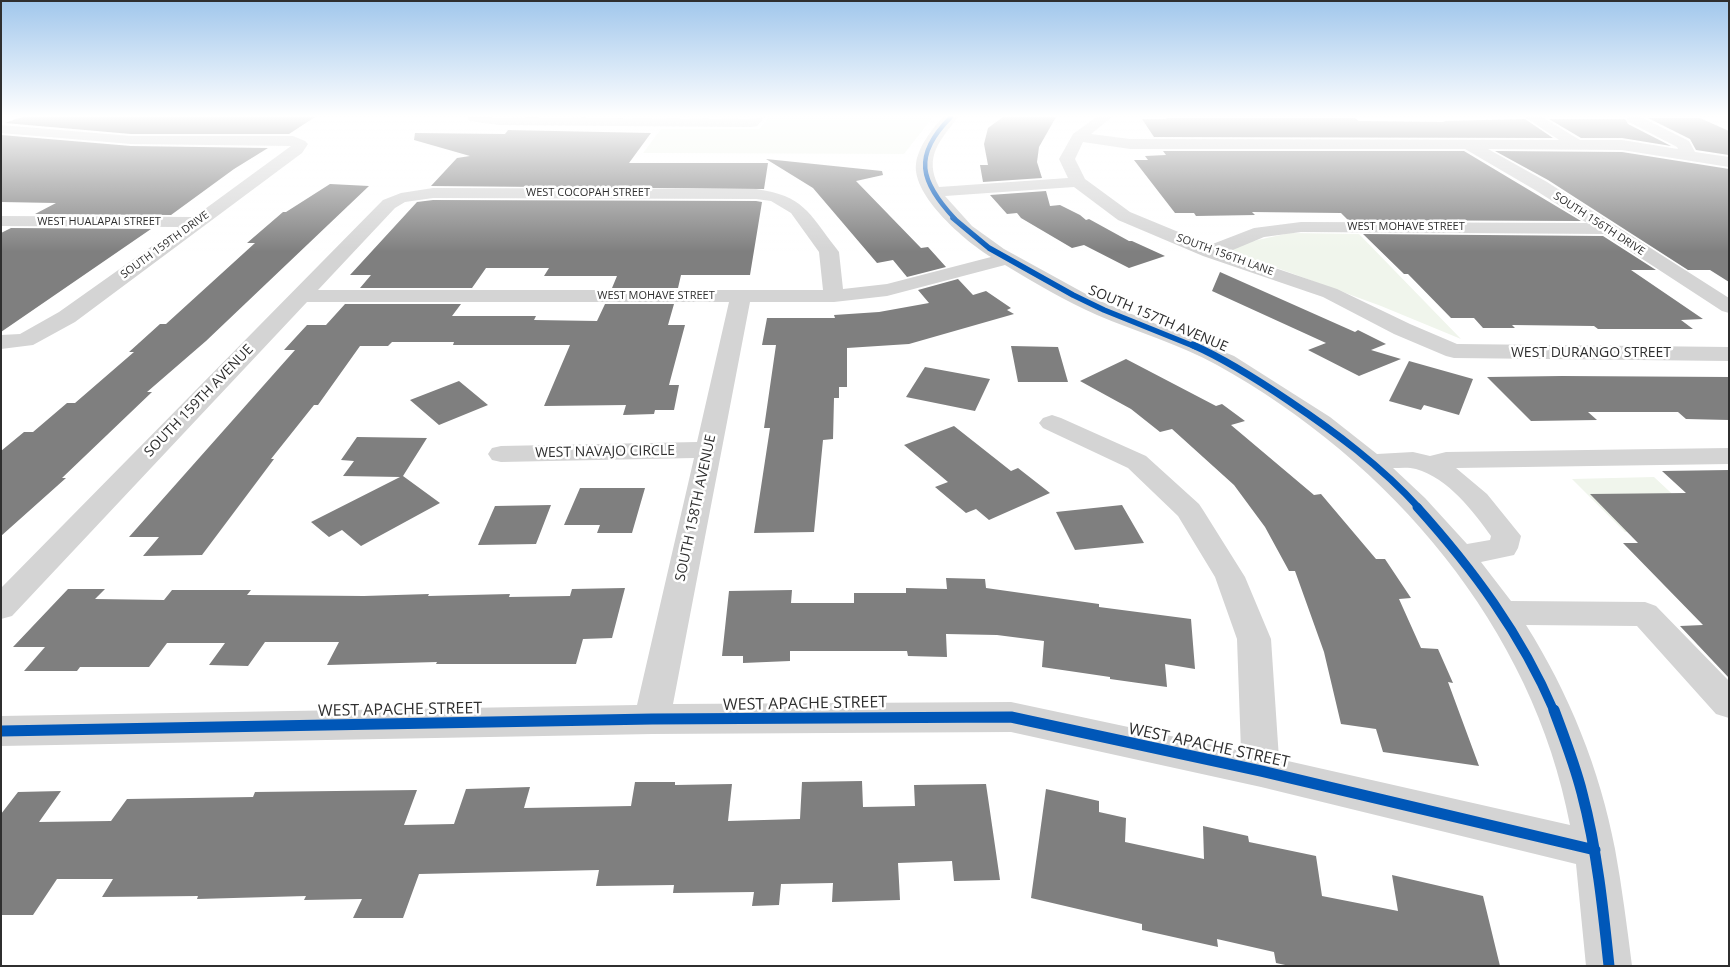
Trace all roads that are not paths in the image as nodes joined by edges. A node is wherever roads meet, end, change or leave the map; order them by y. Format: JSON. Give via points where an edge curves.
{"nodes":[{"id":1,"x":281,"y":162,"type":"edge"},
{"id":2,"x":924,"y":162,"type":"edge"},
{"id":3,"x":1068,"y":162,"type":"edge"},
{"id":4,"x":1499,"y":162,"type":"edge"},
{"id":5,"x":1729,"y":164,"type":"edge"},
{"id":6,"x":1729,"y":174,"type":"edge"},
{"id":7,"x":1078,"y":182,"type":"junction"},
{"id":8,"x":932,"y":192,"type":"junction"},
{"id":9,"x":401,"y":198,"type":"joint"},
{"id":10,"x":1,"y":221,"type":"edge"},
{"id":11,"x":197,"y":222,"type":"junction"},
{"id":12,"x":1607,"y":229,"type":"junction"},
{"id":13,"x":1210,"y":252,"type":"junction"},
{"id":14,"x":1007,"y":259,"type":"junction"},
{"id":15,"x":300,"y":296,"type":"junction"},
{"id":16,"x":741,"y":296,"type":"junction"},
{"id":17,"x":834,"y":296,"type":"junction"},
{"id":18,"x":1729,"y":307,"type":"edge"},
{"id":19,"x":1,"y":342,"type":"edge"},
{"id":20,"x":1454,"y":351,"type":"joint"},
{"id":21,"x":1729,"y":354,"type":"edge"},
{"id":22,"x":1052,"y":423,"type":"dead end"},
{"id":23,"x":708,"y":450,"type":"junction"},
{"id":24,"x":501,"y":454,"type":"dead end"},
{"id":25,"x":1729,"y":456,"type":"edge"},
{"id":26,"x":1371,"y":462,"type":"junction"},
{"id":27,"x":1431,"y":464,"type":"junction"},
{"id":28,"x":1460,"y":556,"type":"junction"},
{"id":29,"x":1,"y":608,"type":"edge"},
{"id":30,"x":1503,"y":613,"type":"junction"},
{"id":31,"x":1729,"y":704,"type":"edge"},
{"id":32,"x":652,"y":719,"type":"junction"},
{"id":33,"x":1,"y":731,"type":"edge"},
{"id":34,"x":1261,"y":771,"type":"junction"},
{"id":35,"x":1595,"y":850,"type":"junction"},
{"id":36,"x":1609,"y":966,"type":"edge"}],
"edges":[{"from":1,"to":11,"type":"street","name":"SOUTH 159TH DRIVE"},
{"from":2,"to":8,"type":"street","name":"SOUTH 157TH AVENUE"},
{"from":3,"to":7,"type":"street","name":"SOUTH 156TH LANE"},
{"from":4,"to":12,"type":"street","name":"SOUTH 156TH DRIVE"},
{"from":5,"to":6,"type":"street"},
{"from":7,"to":8,"type":"street"},
{"from":7,"to":13,"type":"street","name":"SOUTH 156TH LANE","via":[[1124,216]]},
{"from":8,"to":14,"type":"street","name":"SOUTH 157TH AVENUE","via":[[966,231]]},
{"from":9,"to":15,"type":"street","name":"SOUTH 159TH AVENUE","via":[[388,204]]},
{"from":9,"to":17,"type":"street","name":"WEST COCOPAH STREET","via":[[433,193],[756,194],[776,198],[796,209],[830,252]]},
{"from":10,"to":11,"type":"street","name":"WEST HUALAPAI STREET"},
{"from":11,"to":19,"type":"street","name":"SOUTH 159TH DRIVE","via":[[67,317],[25,340]]},
{"from":12,"to":13,"type":"street","name":"WEST MOHAVE STREET","via":[[1301,226],[1260,232]]},
{"from":12,"to":18,"type":"street","name":"SOUTH 156TH DRIVE"},
{"from":13,"to":20,"type":"street","name":"SOUTH 156TH LANE","via":[[1330,293]]},
{"from":14,"to":17,"type":"street","name":"WEST MOHAVE STREET","via":[[887,290]]},
{"from":14,"to":26,"type":"street","name":"SOUTH 157TH AVENUE","via":[[1088,303],[1221,358],[1295,404]]},
{"from":15,"to":16,"type":"street","name":"WEST MOHAVE STREET"},
{"from":15,"to":29,"type":"street","name":"SOUTH 159TH AVENUE"},
{"from":16,"to":17,"type":"street","name":"WEST MOHAVE STREET"},
{"from":16,"to":23,"type":"street","name":"SOUTH 158TH AVENUE"},
{"from":20,"to":21,"type":"street","name":"WEST DURANGO STREET"},
{"from":22,"to":34,"type":"street","via":[[1137,462],[1189,510],[1230,577],[1254,639]]},
{"from":23,"to":24,"type":"street","name":"WEST NAVAJO CIRCLE"},
{"from":23,"to":32,"type":"street","name":"SOUTH 158TH AVENUE"},
{"from":25,"to":27,"type":"street","via":[[1446,460]]},
{"from":26,"to":27,"type":"street","via":[[1412,460]]},
{"from":26,"to":28,"type":"street","name":"SOUTH 157TH AVENUE"},
{"from":27,"to":28,"type":"street","via":[[1448,474],[1490,514],[1506,536],[1503,548]]},
{"from":28,"to":30,"type":"street","name":"SOUTH 157TH AVENUE"},
{"from":30,"to":31,"type":"street","via":[[1645,614]]},
{"from":30,"to":35,"type":"street","name":"SOUTH 157TH AVENUE","via":[[1532,665],[1575,768]]},
{"from":32,"to":33,"type":"street","name":"WEST APACHE STREET"},
{"from":32,"to":34,"type":"street","name":"WEST APACHE STREET","via":[[1011,717]]},
{"from":34,"to":35,"type":"street","name":"WEST APACHE STREET"},
{"from":35,"to":36,"type":"street","name":"SOUTH 157TH AVENUE"}]}
